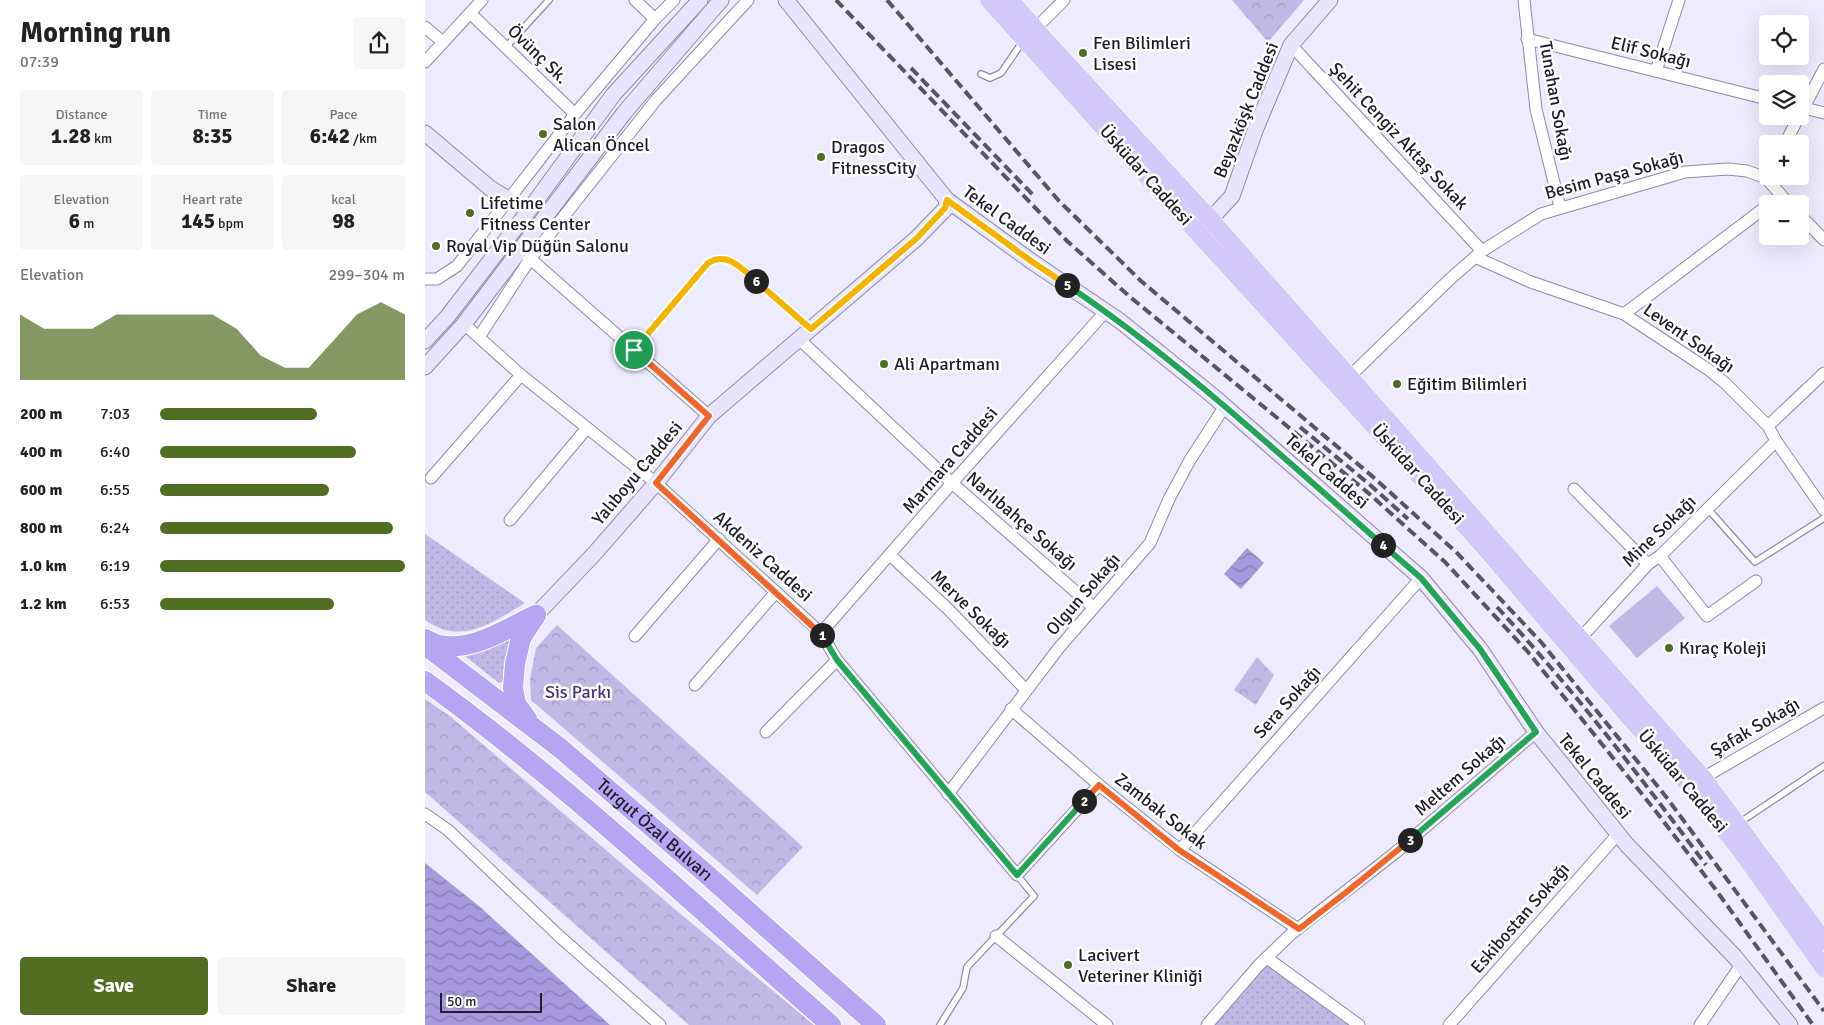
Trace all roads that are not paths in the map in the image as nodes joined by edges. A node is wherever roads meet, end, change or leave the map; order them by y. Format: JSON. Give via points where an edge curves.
{"nodes":[{"id":1,"x":481,"y":0,"type":"edge"},
{"id":2,"x":549,"y":0,"type":"edge"},
{"id":3,"x":635,"y":0,"type":"edge"},
{"id":4,"x":674,"y":0,"type":"edge"},
{"id":5,"x":699,"y":0,"type":"edge"},
{"id":6,"x":721,"y":0,"type":"edge"},
{"id":7,"x":748,"y":0,"type":"edge"},
{"id":8,"x":786,"y":0,"type":"edge"},
{"id":9,"x":989,"y":0,"type":"edge"},
{"id":10,"x":1010,"y":0,"type":"edge"},
{"id":11,"x":1064,"y":0,"type":"edge"},
{"id":12,"x":1330,"y":0,"type":"edge"},
{"id":13,"x":1524,"y":0,"type":"edge"},
{"id":14,"x":1679,"y":0,"type":"edge"},
{"id":15,"x":470,"y":13,"type":"junction"},
{"id":16,"x":655,"y":19,"type":"junction"},
{"id":17,"x":425,"y":27,"type":"edge"},
{"id":18,"x":1030,"y":34,"type":"junction"},
{"id":19,"x":1527,"y":39,"type":"junction"},
{"id":20,"x":443,"y":42,"type":"junction"},
{"id":21,"x":1291,"y":45,"type":"junction"},
{"id":22,"x":506,"y":47,"type":"junction"},
{"id":23,"x":425,"y":62,"type":"edge"},
{"id":24,"x":1824,"y":69,"type":"edge"},
{"id":25,"x":1656,"y":71,"type":"junction"},
{"id":26,"x":981,"y":74,"type":"dead end"},
{"id":27,"x":1809,"y":96,"type":"edge"},
{"id":28,"x":1759,"y":97,"type":"edge"},
{"id":29,"x":1809,"y":112,"type":"edge"},
{"id":30,"x":1824,"y":113,"type":"edge"},
{"id":31,"x":575,"y":114,"type":"junction"},
{"id":32,"x":425,"y":133,"type":"edge"},
{"id":33,"x":1759,"y":175,"type":"edge"},
{"id":34,"x":1773,"y":185,"type":"edge"},
{"id":35,"x":1781,"y":195,"type":"edge"},
{"id":36,"x":508,"y":199,"type":"junction"},
{"id":37,"x":947,"y":200,"type":"junction"},
{"id":38,"x":1560,"y":207,"type":"junction"},
{"id":39,"x":1759,"y":212,"type":"edge"},
{"id":40,"x":1211,"y":220,"type":"junction"},
{"id":41,"x":1809,"y":224,"type":"edge"},
{"id":42,"x":1198,"y":233,"type":"junction"},
{"id":43,"x":1824,"y":240,"type":"edge"},
{"id":44,"x":525,"y":254,"type":"junction"},
{"id":45,"x":1478,"y":254,"type":"junction"},
{"id":46,"x":425,"y":280,"type":"edge"},
{"id":47,"x":1106,"y":311,"type":"junction"},
{"id":48,"x":1624,"y":314,"type":"junction"},
{"id":49,"x":464,"y":324,"type":"junction"},
{"id":50,"x":811,"y":329,"type":"junction"},
{"id":51,"x":479,"y":338,"type":"junction"},
{"id":52,"x":798,"y":338,"type":"junction"},
{"id":53,"x":425,"y":341,"type":"edge"},
{"id":54,"x":634,"y":350,"type":"junction"},
{"id":55,"x":425,"y":367,"type":"edge"},
{"id":56,"x":1824,"y":373,"type":"edge"},
{"id":57,"x":521,"y":375,"type":"junction"},
{"id":58,"x":1345,"y":381,"type":"junction"},
{"id":59,"x":1225,"y":406,"type":"junction"},
{"id":60,"x":709,"y":416,"type":"junction"},
{"id":61,"x":1768,"y":426,"type":"junction"},
{"id":62,"x":587,"y":428,"type":"junction"},
{"id":63,"x":1776,"y":441,"type":"junction"},
{"id":64,"x":431,"y":478,"type":"dead end"},
{"id":65,"x":656,"y":483,"type":"junction"},
{"id":66,"x":952,"y":483,"type":"junction"},
{"id":67,"x":1574,"y":489,"type":"dead end"},
{"id":68,"x":1708,"y":509,"type":"junction"},
{"id":69,"x":1824,"y":510,"type":"edge"},
{"id":70,"x":1824,"y":518,"type":"edge"},
{"id":71,"x":510,"y":520,"type":"dead end"},
{"id":72,"x":719,"y":539,"type":"junction"},
{"id":73,"x":890,"y":555,"type":"junction"},
{"id":74,"x":1660,"y":556,"type":"junction"},
{"id":75,"x":1648,"y":564,"type":"junction"},
{"id":76,"x":1421,"y":578,"type":"junction"},
{"id":77,"x":1756,"y":581,"type":"dead end"},
{"id":78,"x":776,"y":592,"type":"junction"},
{"id":79,"x":1093,"y":607,"type":"junction"},
{"id":80,"x":536,"y":615,"type":"junction"},
{"id":81,"x":821,"y":633,"type":"junction"},
{"id":82,"x":635,"y":636,"type":"dead end"},
{"id":83,"x":425,"y":639,"type":"edge"},
{"id":84,"x":1576,"y":644,"type":"junction"},
{"id":85,"x":425,"y":645,"type":"edge"},
{"id":86,"x":837,"y":660,"type":"junction"},
{"id":87,"x":425,"y":681,"type":"edge"},
{"id":88,"x":695,"y":685,"type":"dead end"},
{"id":89,"x":1026,"y":690,"type":"junction"},
{"id":90,"x":1824,"y":708,"type":"edge"},
{"id":91,"x":1011,"y":709,"type":"junction"},
{"id":92,"x":530,"y":724,"type":"junction"},
{"id":93,"x":766,"y":732,"type":"dead end"},
{"id":94,"x":1536,"y":732,"type":"junction"},
{"id":95,"x":1824,"y":766,"type":"edge"},
{"id":96,"x":1703,"y":778,"type":"junction"},
{"id":97,"x":1099,"y":785,"type":"junction"},
{"id":98,"x":948,"y":794,"type":"junction"},
{"id":99,"x":425,"y":814,"type":"edge"},
{"id":100,"x":1737,"y":824,"type":"junction"},
{"id":101,"x":1618,"y":834,"type":"junction"},
{"id":102,"x":1179,"y":850,"type":"junction"},
{"id":103,"x":1017,"y":875,"type":"junction"},
{"id":104,"x":1299,"y":929,"type":"junction"},
{"id":105,"x":996,"y":936,"type":"junction"},
{"id":106,"x":1824,"y":941,"type":"edge"},
{"id":107,"x":1267,"y":958,"type":"junction"},
{"id":108,"x":1741,"y":965,"type":"junction"},
{"id":109,"x":1824,"y":968,"type":"edge"},
{"id":110,"x":660,"y":1025,"type":"edge"},
{"id":111,"x":831,"y":1025,"type":"edge"},
{"id":112,"x":876,"y":1025,"type":"edge"},
{"id":113,"x":940,"y":1025,"type":"edge"},
{"id":114,"x":1107,"y":1025,"type":"edge"},
{"id":115,"x":1207,"y":1025,"type":"edge"},
{"id":116,"x":1359,"y":1025,"type":"edge"},
{"id":117,"x":1449,"y":1025,"type":"edge"},
{"id":118,"x":1700,"y":1025,"type":"edge"},
{"id":119,"x":1790,"y":1025,"type":"edge"}],
"edges":[{"from":1,"to":15,"type":"street"},
{"from":2,"to":22,"type":"lane"},
{"from":3,"to":16,"type":"street"},
{"from":4,"to":16,"type":"street"},
{"from":5,"to":53,"type":"street","via":[[613,95],[527,213]]},
{"from":6,"to":44,"type":"street","via":[[624,113],[536,226]]},
{"from":7,"to":44,"type":"street","via":[[656,100]]},
{"from":8,"to":37,"type":"street","name":"Tekel Caddesi"},
{"from":9,"to":18,"type":"main road","name":"Üsküdar Caddesi"},
{"from":10,"to":18,"type":"main road","name":"Üsküdar Caddesi"},
{"from":11,"to":18,"type":"street"},
{"from":12,"to":21,"type":"street","name":"Beyazköşk Caddesi"},
{"from":13,"to":19,"type":"street","name":"Tunahan Sokağı"},
{"from":14,"to":25,"type":"street"},
{"from":15,"to":20,"type":"street"},
{"from":15,"to":22,"type":"street","name":"Övünç Sk."},
{"from":16,"to":31,"type":"street"},
{"from":17,"to":20,"type":"street"},
{"from":18,"to":26,"type":"lane","via":[[1001,73],[990,78]]},
{"from":18,"to":40,"type":"main road","name":"Üsküdar Caddesi"},
{"from":18,"to":42,"type":"main road","name":"Üsküdar Caddesi"},
{"from":19,"to":25,"type":"street","name":"Elif Sokağı"},
{"from":19,"to":38,"type":"street","name":"Tunahan Sokağı","via":[[1536,109]]},
{"from":20,"to":23,"type":"street"},
{"from":21,"to":40,"type":"street","name":"Beyazköşk Caddesi","via":[[1232,196]]},
{"from":21,"to":45,"type":"street","name":"Şehit Cengiz Aktaş Sokak"},
{"from":22,"to":31,"type":"street","name":"Övünç Sk."},
{"from":24,"to":27,"type":"street"},
{"from":25,"to":28,"type":"street","name":"Elif Sokağı"},
{"from":29,"to":30,"type":"street"},
{"from":31,"to":36,"type":"street"},
{"from":32,"to":36,"type":"street","via":[[490,188]]},
{"from":33,"to":38,"type":"street","name":"Besim Paşa Sokağı","via":[[1728,169],[1685,172]]},
{"from":34,"to":35,"type":"street"},
{"from":36,"to":46,"type":"street","via":[[457,266],[437,279]]},
{"from":37,"to":47,"type":"street","name":"Tekel Caddesi"},
{"from":37,"to":50,"type":"street","name":"Yalıboyu Caddesi","via":[[945,208],[917,238]]},
{"from":38,"to":45,"type":"street","name":"Besim Paşa Sokağı","via":[[1541,214]]},
{"from":39,"to":48,"type":"street"},
{"from":40,"to":42,"type":"street","name":"Beyazköşk Caddesi"},
{"from":40,"to":58,"type":"main road","name":"Üsküdar Caddesi"},
{"from":41,"to":43,"type":"street"},
{"from":42,"to":58,"type":"main road","name":"Üsküdar Caddesi"},
{"from":44,"to":49,"type":"street"},
{"from":44,"to":51,"type":"street"},
{"from":44,"to":54,"type":"street"},
{"from":45,"to":48,"type":"street","name":"Levent Sokağı","via":[[1531,282]]},
{"from":45,"to":58,"type":"street","name":"Besim Paşa Sokağı"},
{"from":47,"to":59,"type":"street","name":"Tekel Caddesi"},
{"from":47,"to":66,"type":"street","name":"Marmara Caddesi"},
{"from":48,"to":61,"type":"street","name":"Levent Sokağı","via":[[1709,370]]},
{"from":49,"to":51,"type":"street","name":"Akdeniz Caddesi"},
{"from":49,"to":55,"type":"street"},
{"from":50,"to":52,"type":"street","name":"Yalıboyu Caddesi"},
{"from":50,"to":54,"type":"lane","via":[[734,263],[719,258],[708,263]]},
{"from":51,"to":57,"type":"street","name":"Akdeniz Caddesi"},
{"from":52,"to":60,"type":"street","name":"Yalıboyu Caddesi"},
{"from":52,"to":66,"type":"street","name":"Narlıbahçe Sokağı"},
{"from":54,"to":60,"type":"street"},
{"from":56,"to":61,"type":"street"},
{"from":57,"to":62,"type":"street","name":"Akdeniz Caddesi"},
{"from":57,"to":64,"type":"street"},
{"from":58,"to":84,"type":"main road","name":"Üsküdar Caddesi"},
{"from":59,"to":76,"type":"street","name":"Tekel Caddesi"},
{"from":59,"to":79,"type":"street","name":"Olgun Sokağı","via":[[1190,460],[1150,543]]},
{"from":60,"to":65,"type":"street","name":"Yalıboyu Caddesi"},
{"from":61,"to":63,"type":"street","name":"Levent Sokağı"},
{"from":62,"to":65,"type":"street","name":"Akdeniz Caddesi"},
{"from":62,"to":71,"type":"street"},
{"from":63,"to":68,"type":"street","name":"Mine Sokağı"},
{"from":63,"to":69,"type":"street","name":"Levent Sokağı"},
{"from":65,"to":72,"type":"street","name":"Akdeniz Caddesi"},
{"from":65,"to":80,"type":"street","name":"Yalıboyu Caddesi"},
{"from":66,"to":73,"type":"street","name":"Marmara Caddesi"},
{"from":66,"to":79,"type":"street","name":"Narlıbahçe Sokağı"},
{"from":67,"to":75,"type":"street"},
{"from":68,"to":70,"type":"lane","via":[[1755,562]]},
{"from":68,"to":74,"type":"street","name":"Mine Sokağı"},
{"from":72,"to":78,"type":"street","name":"Akdeniz Caddesi"},
{"from":72,"to":82,"type":"street"},
{"from":73,"to":81,"type":"street","name":"Marmara Caddesi"},
{"from":73,"to":89,"type":"street","name":"Merve Sokağı","via":[[948,609]]},
{"from":74,"to":75,"type":"street","name":"Mine Sokağı"},
{"from":74,"to":77,"type":"street","via":[[1707,616]]},
{"from":75,"to":84,"type":"street","name":"Mine Sokağı"},
{"from":76,"to":94,"type":"street","name":"Tekel Caddesi","via":[[1480,649]]},
{"from":76,"to":102,"type":"street","name":"Sera Sokağı"},
{"from":78,"to":81,"type":"street","name":"Akdeniz Caddesi"},
{"from":78,"to":88,"type":"street"},
{"from":79,"to":89,"type":"street","name":"Olgun Sokağı"},
{"from":80,"to":83,"type":"highway","via":[[479,642],[453,646]]},
{"from":80,"to":92,"type":"highway","via":[[521,638],[513,688],[516,704]]},
{"from":81,"to":86,"type":"street","name":"Akdeniz Caddesi"},
{"from":84,"to":96,"type":"main road","name":"Üsküdar Caddesi"},
{"from":84,"to":109,"type":"main road","name":"Üsküdar Caddesi","via":[[1742,852]]},
{"from":85,"to":92,"type":"highway","name":"Turgut Özal Bulvarı"},
{"from":86,"to":93,"type":"street"},
{"from":86,"to":98,"type":"street","name":"Akdeniz Caddesi"},
{"from":87,"to":111,"type":"highway","name":"Turgut Özal Bulvarı","via":[[602,822]]},
{"from":89,"to":91,"type":"street","name":"Olgun Sokağı"},
{"from":90,"to":96,"type":"street","name":"Şafak Sokağı"},
{"from":91,"to":97,"type":"street","name":"Zambak Sokak"},
{"from":91,"to":98,"type":"street","name":"Olgun Sokağı"},
{"from":92,"to":112,"type":"highway","name":"Turgut Özal Bulvarı","via":[[704,872]]},
{"from":94,"to":101,"type":"street","name":"Tekel Caddesi"},
{"from":94,"to":104,"type":"street","name":"Meltem Sokağı","via":[[1395,853]]},
{"from":95,"to":100,"type":"lane"},
{"from":96,"to":100,"type":"main road","name":"Üsküdar Caddesi"},
{"from":97,"to":102,"type":"street","name":"Zambak Sokak"},
{"from":97,"to":103,"type":"street"},
{"from":98,"to":103,"type":"street","name":"Akdeniz Caddesi"},
{"from":99,"to":110,"type":"street","via":[[447,830],[559,936]]},
{"from":100,"to":106,"type":"main road","name":"Üsküdar Caddesi"},
{"from":101,"to":108,"type":"street","name":"Tekel Caddesi"},
{"from":101,"to":117,"type":"street","name":"Eskibostan Sokağı"},
{"from":102,"to":104,"type":"street","name":"Zambak Sokak"},
{"from":103,"to":105,"type":"lane","via":[[1034,896]]},
{"from":104,"to":107,"type":"street","name":"Meltem Sokağı"},
{"from":105,"to":113,"type":"lane","via":[[967,967],[963,988]]},
{"from":105,"to":114,"type":"street"},
{"from":107,"to":115,"type":"street","name":"Meltem Sokağı"},
{"from":107,"to":116,"type":"street"},
{"from":108,"to":118,"type":"street"},
{"from":108,"to":119,"type":"street","name":"Tekel Caddesi"}]}
